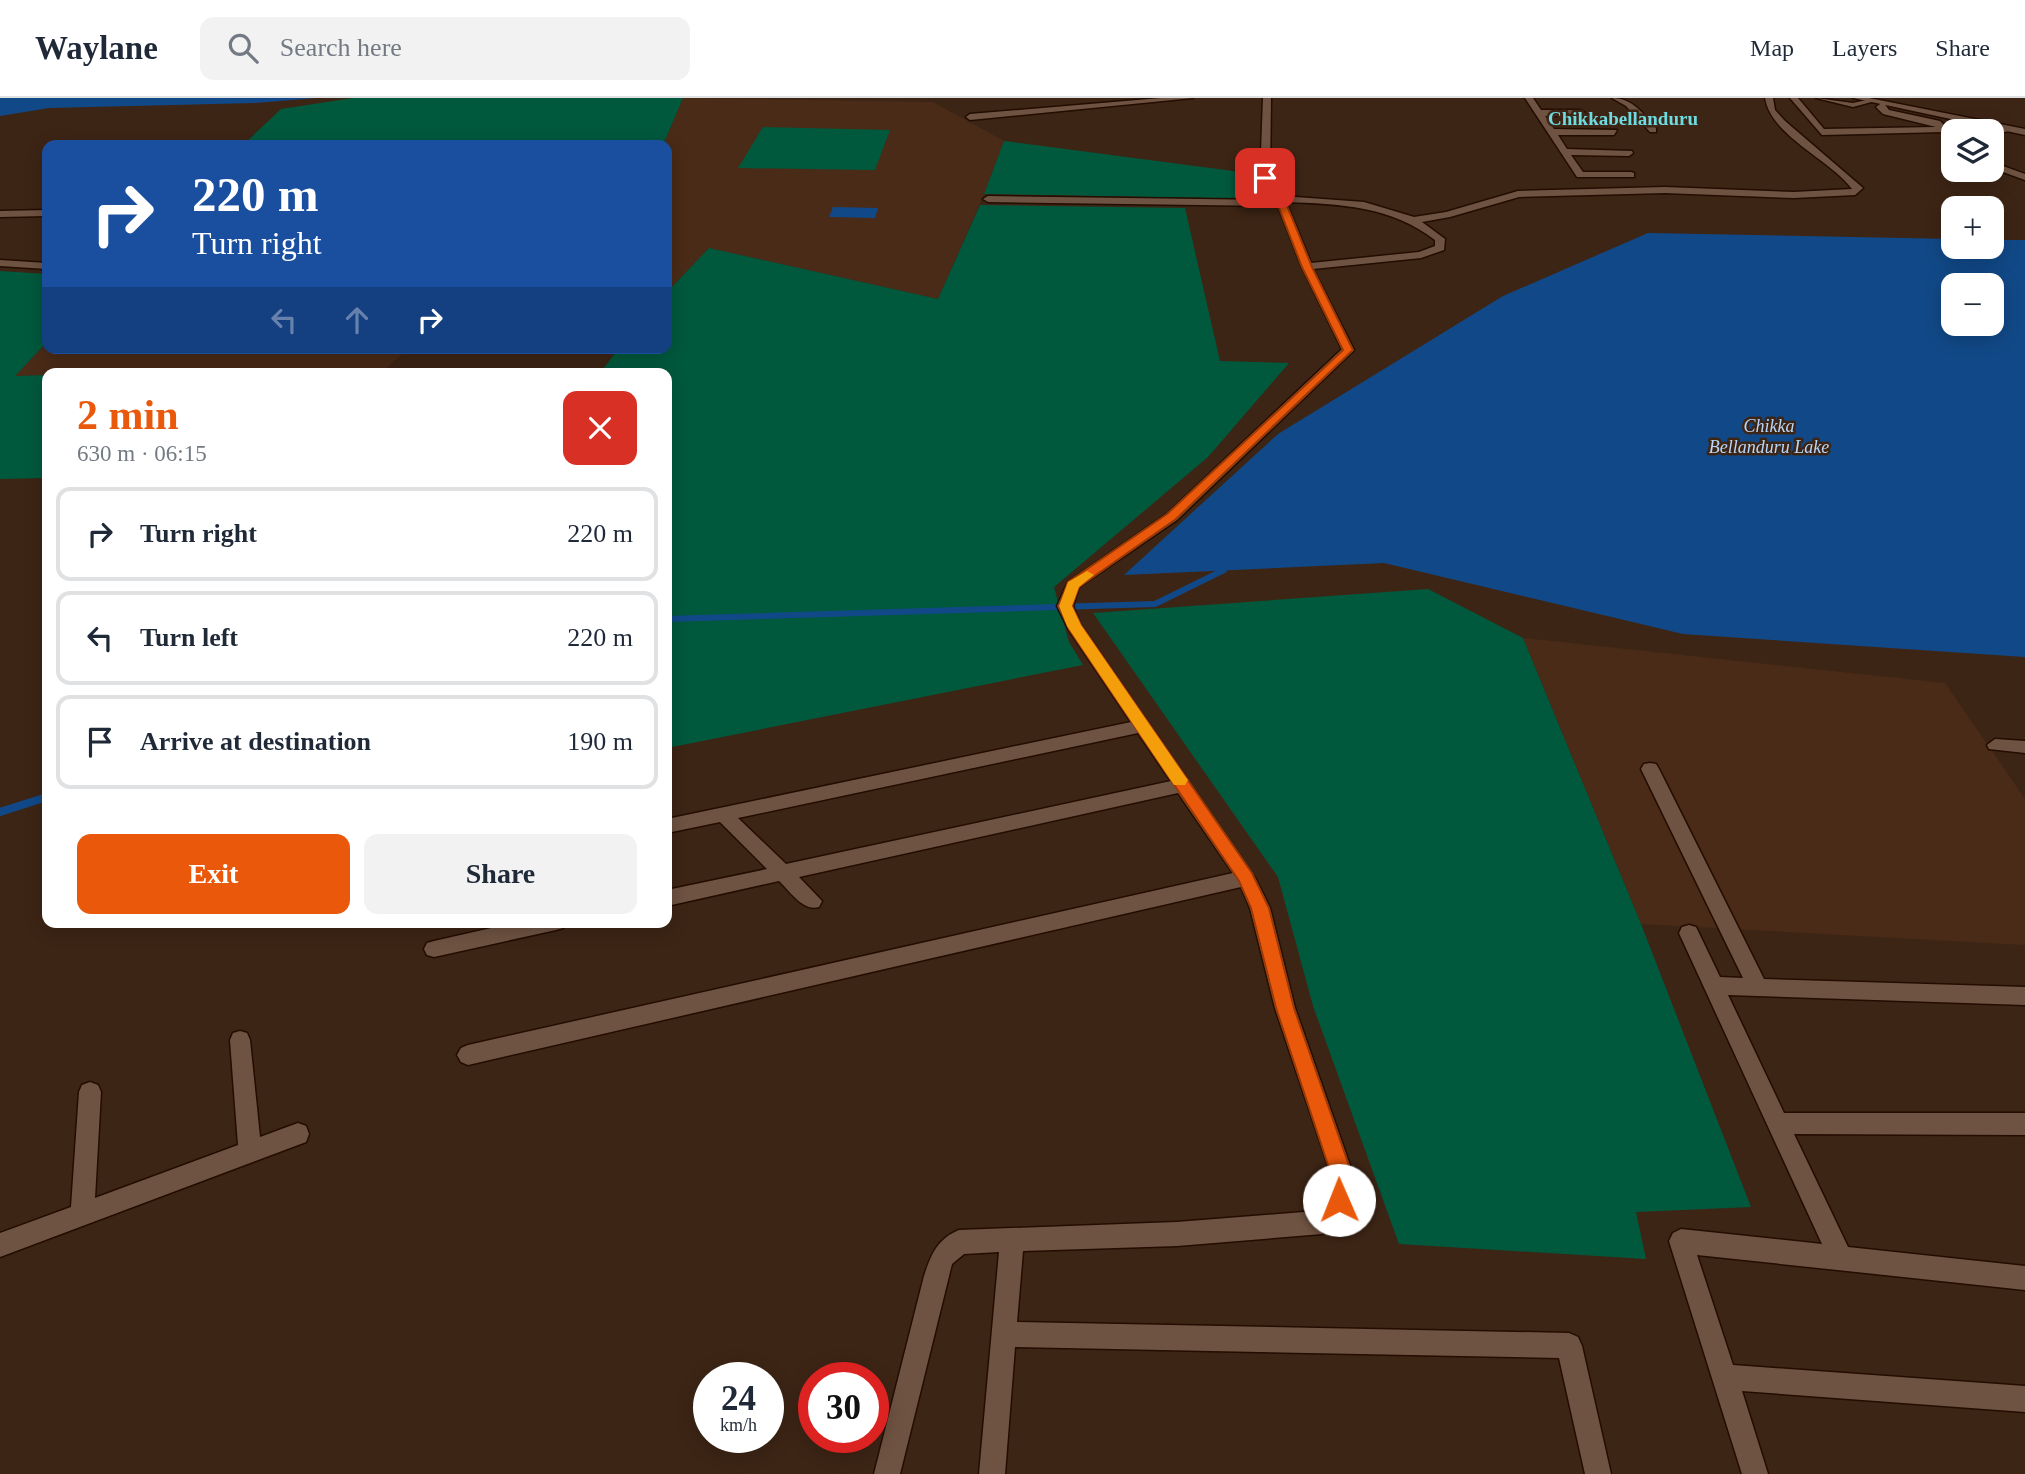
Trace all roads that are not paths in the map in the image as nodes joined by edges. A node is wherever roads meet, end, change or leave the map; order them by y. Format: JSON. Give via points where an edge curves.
{"nodes":[{"id":1,"x":1189,"y":98,"type":"edge"},
{"id":2,"x":1267,"y":98,"type":"edge"},
{"id":3,"x":1529,"y":98,"type":"edge"},
{"id":4,"x":1616,"y":98,"type":"edge"},
{"id":5,"x":1769,"y":98,"type":"edge"},
{"id":6,"x":1794,"y":98,"type":"edge"},
{"id":7,"x":1820,"y":98,"type":"edge"},
{"id":8,"x":1857,"y":98,"type":"edge"},
{"id":9,"x":1871,"y":101,"type":"junction"},
{"id":10,"x":1883,"y":104,"type":"junction"},
{"id":11,"x":1538,"y":113,"type":"junction"},
{"id":12,"x":1581,"y":113,"type":"dead end"},
{"id":13,"x":970,"y":117,"type":"dead end"},
{"id":14,"x":2006,"y":129,"type":"joint"},
{"id":15,"x":1653,"y":130,"type":"dead end"},
{"id":16,"x":1552,"y":132,"type":"junction"},
{"id":17,"x":1614,"y":132,"type":"dead end"},
{"id":18,"x":2024,"y":132,"type":"edge"},
{"id":19,"x":1563,"y":152,"type":"junction"},
{"id":20,"x":1629,"y":153,"type":"dead end"},
{"id":21,"x":2004,"y":169,"type":"edge"},
{"id":22,"x":1631,"y":175,"type":"dead end"},
{"id":23,"x":2025,"y":177,"type":"edge"},
{"id":24,"x":988,"y":199,"type":"dead end"},
{"id":25,"x":1280,"y":201,"type":"junction"},
{"id":26,"x":42,"y":213,"type":"edge"},
{"id":27,"x":0,"y":214,"type":"edge"},
{"id":28,"x":1413,"y":220,"type":"junction"},
{"id":29,"x":0,"y":263,"type":"edge"},
{"id":30,"x":42,"y":266,"type":"edge"},
{"id":31,"x":1307,"y":267,"type":"junction"},
{"id":32,"x":1143,"y":726,"type":"junction"},
{"id":33,"x":1995,"y":746,"type":"dead end"},
{"id":34,"x":2025,"y":747,"type":"edge"},
{"id":35,"x":1650,"y":769,"type":"dead end"},
{"id":36,"x":1183,"y":785,"type":"junction"},
{"id":37,"x":723,"y":814,"type":"junction"},
{"id":38,"x":672,"y":825,"type":"edge"},
{"id":39,"x":783,"y":873,"type":"junction"},
{"id":40,"x":1246,"y":878,"type":"junction"},
{"id":41,"x":672,"y":897,"type":"edge"},
{"id":42,"x":811,"y":901,"type":"dead end"},
{"id":43,"x":529,"y":928,"type":"edge"},
{"id":44,"x":1689,"y":933,"type":"dead end"},
{"id":45,"x":434,"y":949,"type":"dead end"},
{"id":46,"x":1714,"y":986,"type":"junction"},
{"id":47,"x":1758,"y":987,"type":"junction"},
{"id":48,"x":2025,"y":996,"type":"edge"},
{"id":49,"x":240,"y":1040,"type":"dead end"},
{"id":50,"x":468,"y":1055,"type":"dead end"},
{"id":51,"x":90,"y":1092,"type":"dead end"},
{"id":52,"x":1778,"y":1123,"type":"junction"},
{"id":53,"x":2025,"y":1124,"type":"edge"},
{"id":54,"x":298,"y":1134,"type":"dead end"},
{"id":55,"x":250,"y":1152,"type":"junction"},
{"id":56,"x":82,"y":1214,"type":"junction"},
{"id":57,"x":1012,"y":1240,"type":"junction"},
{"id":58,"x":0,"y":1245,"type":"edge"},
{"id":59,"x":1842,"y":1260,"type":"junction"},
{"id":60,"x":2025,"y":1278,"type":"edge"},
{"id":61,"x":1003,"y":1334,"type":"junction"},
{"id":62,"x":1724,"y":1377,"type":"junction"},
{"id":63,"x":2025,"y":1398,"type":"edge"},
{"id":64,"x":887,"y":1474,"type":"edge"},
{"id":65,"x":992,"y":1474,"type":"edge"},
{"id":66,"x":1598,"y":1474,"type":"edge"},
{"id":67,"x":1755,"y":1474,"type":"edge"}],
"edges":[{"from":1,"to":13,"type":"street"},
{"from":2,"to":25,"type":"street","via":[[1265,178]]},
{"from":3,"to":11,"type":"street"},
{"from":4,"to":15,"type":"street","via":[[1629,104]]},
{"from":5,"to":28,"type":"street","via":[[1771,110],[1782,123],[1858,188],[1855,192],[1518,194]]},
{"from":6,"to":10,"type":"street","via":[[1822,132],[1944,129],[1937,123],[1882,110]]},
{"from":7,"to":9,"type":"street","via":[[1853,105]]},
{"from":8,"to":9,"type":"street"},
{"from":9,"to":10,"type":"street"},
{"from":10,"to":14,"type":"street"},
{"from":11,"to":12,"type":"street"},
{"from":11,"to":16,"type":"street"},
{"from":14,"to":18,"type":"street"},
{"from":16,"to":17,"type":"street"},
{"from":16,"to":19,"type":"street"},
{"from":19,"to":20,"type":"street"},
{"from":19,"to":22,"type":"street","via":[[1580,175]]},
{"from":21,"to":23,"type":"street"},
{"from":24,"to":25,"type":"street"},
{"from":25,"to":28,"type":"street","via":[[1358,203]]},
{"from":25,"to":31,"type":"street"},
{"from":26,"to":27,"type":"street"},
{"from":28,"to":31,"type":"street","via":[[1440,239],[1440,248],[1421,255]]},
{"from":29,"to":30,"type":"street"},
{"from":31,"to":32,"type":"street","via":[[1348,350],[1171,517],[1073,585],[1065,606]]},
{"from":32,"to":36,"type":"street"},
{"from":32,"to":37,"type":"street"},
{"from":33,"to":34,"type":"street"},
{"from":35,"to":47,"type":"street"},
{"from":36,"to":39,"type":"street"},
{"from":36,"to":40,"type":"street"},
{"from":37,"to":38,"type":"street"},
{"from":37,"to":39,"type":"street"},
{"from":39,"to":41,"type":"street"},
{"from":39,"to":42,"type":"street"},
{"from":40,"to":50,"type":"street"},
{"from":40,"to":57,"type":"street","via":[[1260,908],[1285,1008],[1342,1174],[1339,1200],[1322,1222],[1177,1234]]},
{"from":43,"to":45,"type":"street"},
{"from":44,"to":46,"type":"street"},
{"from":46,"to":47,"type":"street"},
{"from":46,"to":52,"type":"street"},
{"from":47,"to":48,"type":"street"},
{"from":49,"to":55,"type":"street"},
{"from":51,"to":56,"type":"street"},
{"from":52,"to":53,"type":"street"},
{"from":52,"to":59,"type":"street"},
{"from":54,"to":55,"type":"street"},
{"from":55,"to":56,"type":"street"},
{"from":56,"to":58,"type":"street"},
{"from":57,"to":61,"type":"street"},
{"from":57,"to":64,"type":"street","via":[[959,1242],[942,1257]]},
{"from":59,"to":60,"type":"street"},
{"from":59,"to":62,"type":"street","via":[[1681,1241]]},
{"from":61,"to":65,"type":"street"},
{"from":61,"to":66,"type":"street","via":[[1569,1346]]},
{"from":62,"to":63,"type":"street"},
{"from":62,"to":67,"type":"street"}]}
